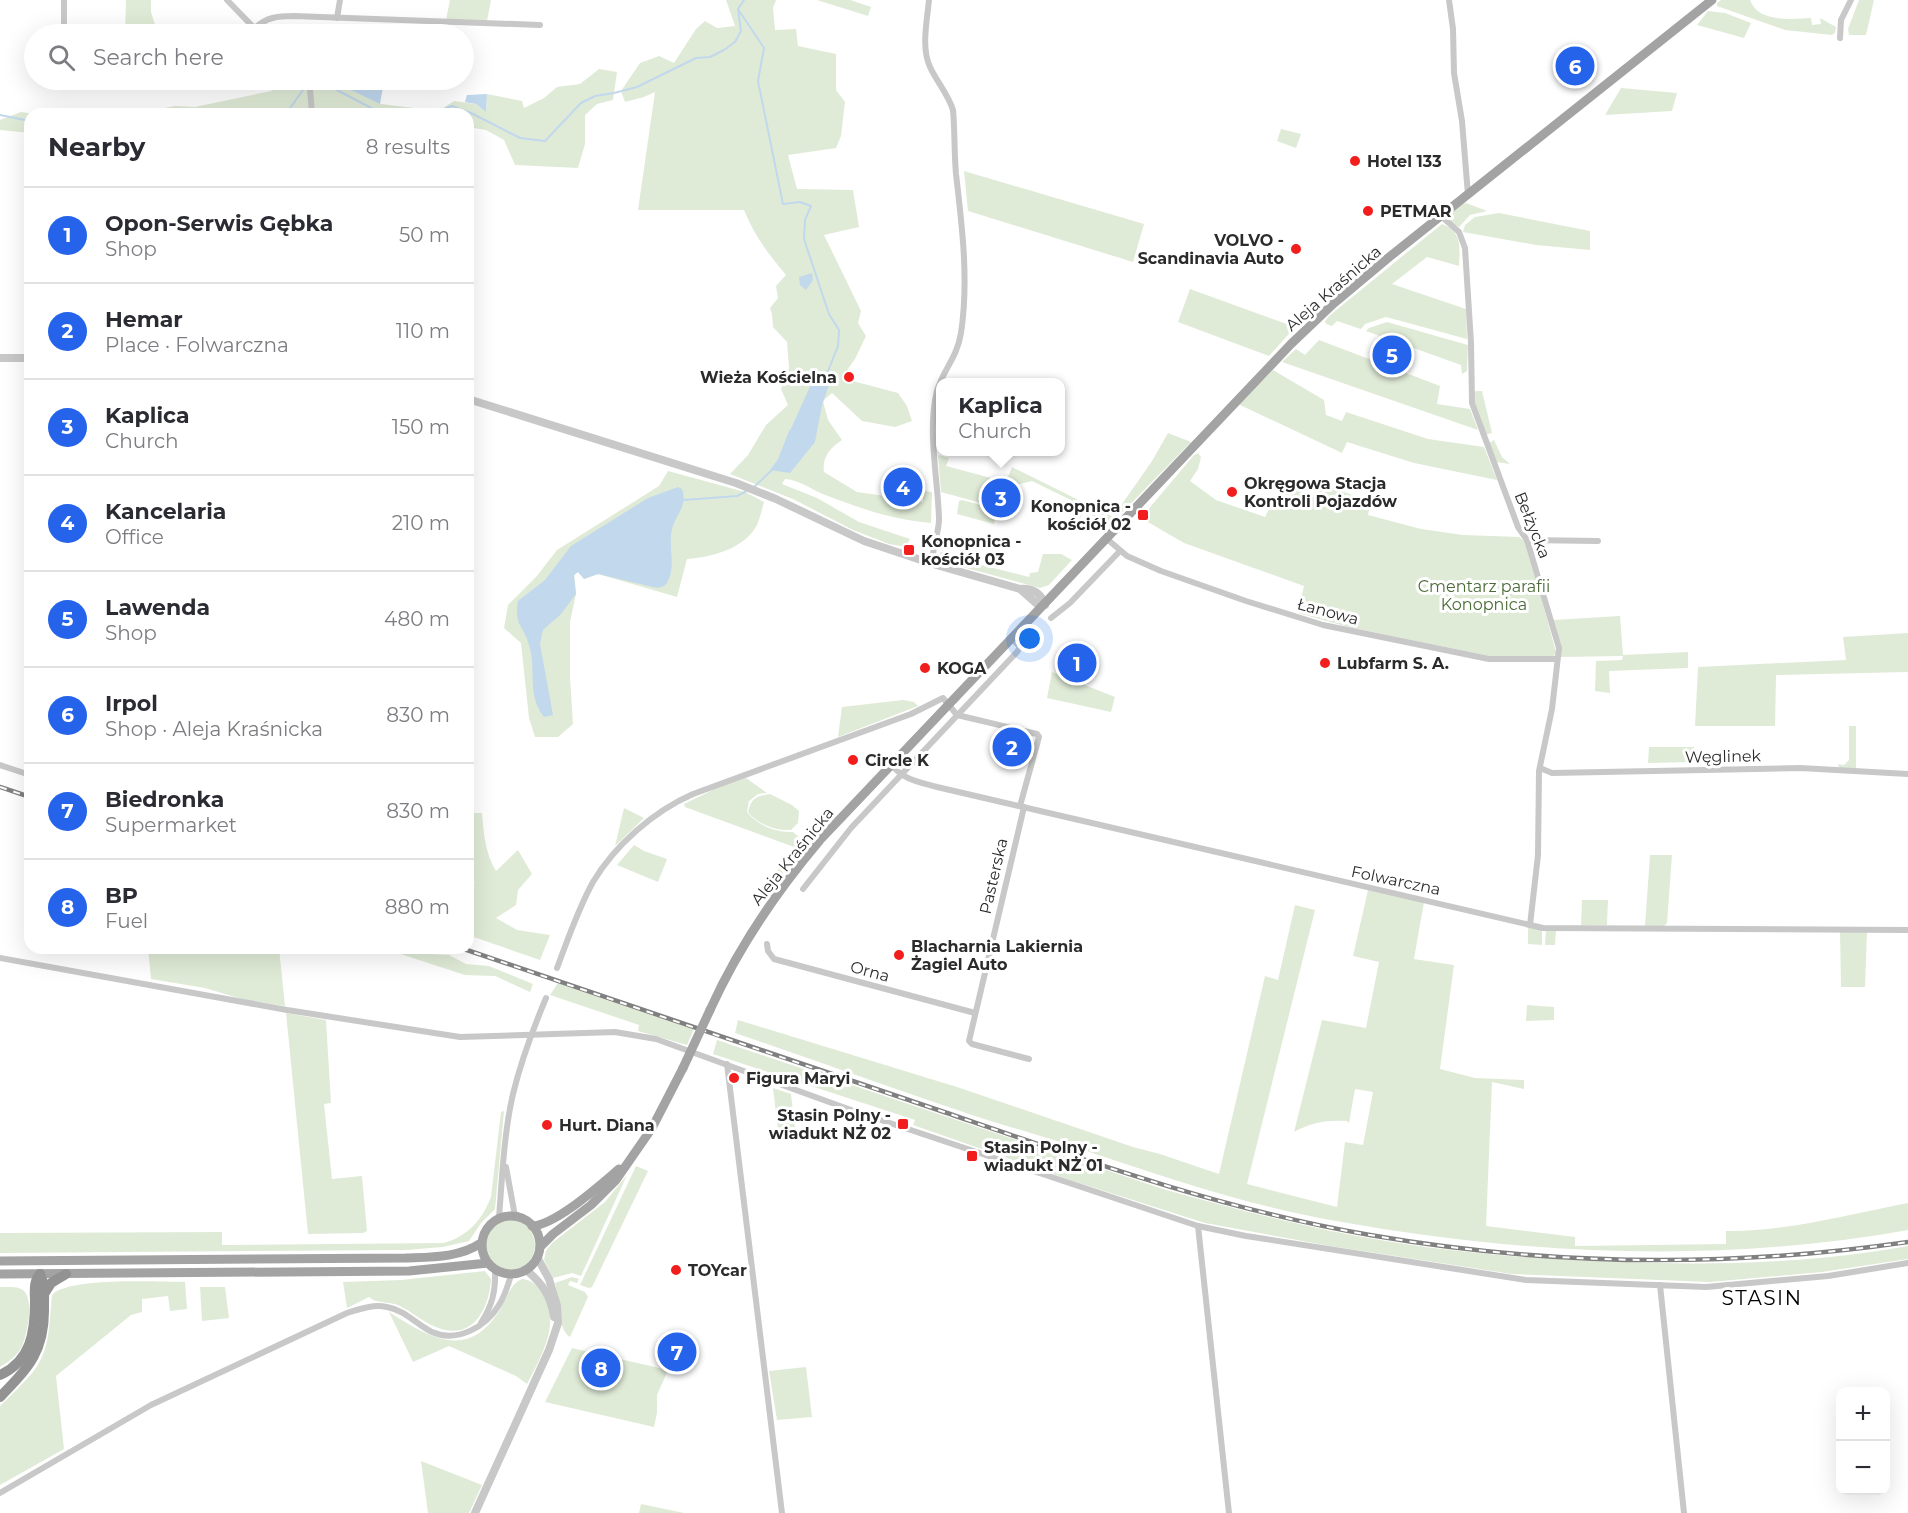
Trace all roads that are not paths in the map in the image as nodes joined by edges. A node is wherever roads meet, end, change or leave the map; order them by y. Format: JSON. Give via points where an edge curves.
{"nodes":[{"id":1,"x":64,"y":0,"type":"edge"},
{"id":2,"x":227,"y":0,"type":"edge"},
{"id":3,"x":340,"y":0,"type":"edge"},
{"id":4,"x":929,"y":0,"type":"edge"},
{"id":5,"x":1449,"y":0,"type":"edge"},
{"id":6,"x":1712,"y":0,"type":"edge"},
{"id":7,"x":1851,"y":0,"type":"edge"},
{"id":8,"x":337,"y":18,"type":"junction"},
{"id":9,"x":64,"y":24,"type":"edge"},
{"id":10,"x":250,"y":24,"type":"edge"},
{"id":11,"x":259,"y":24,"type":"edge"},
{"id":12,"x":540,"y":25,"type":"dead end"},
{"id":13,"x":1840,"y":38,"type":"dead end"},
{"id":14,"x":309,"y":90,"type":"edge"},
{"id":15,"x":311,"y":108,"type":"edge"},
{"id":16,"x":1468,"y":195,"type":"junction"},
{"id":17,"x":1441,"y":216,"type":"junction"},
{"id":18,"x":0,"y":358,"type":"edge"},
{"id":19,"x":24,"y":358,"type":"edge"},
{"id":20,"x":944,"y":378,"type":"edge"},
{"id":21,"x":936,"y":400,"type":"edge"},
{"id":22,"x":474,"y":401,"type":"edge"},
{"id":23,"x":1107,"y":539,"type":"junction"},
{"id":24,"x":1527,"y":540,"type":"junction"},
{"id":25,"x":1598,"y":541,"type":"dead end"},
{"id":26,"x":1120,"y":551,"type":"junction"},
{"id":27,"x":933,"y":564,"type":"junction"},
{"id":28,"x":1045,"y":605,"type":"junction"},
{"id":29,"x":1051,"y":618,"type":"dead end"},
{"id":30,"x":1012,"y":639,"type":"junction"},
{"id":31,"x":1556,"y":659,"type":"junction"},
{"id":32,"x":949,"y":706,"type":"junction"},
{"id":33,"x":957,"y":715,"type":"junction"},
{"id":34,"x":0,"y":765,"type":"edge"},
{"id":35,"x":892,"y":765,"type":"junction"},
{"id":36,"x":1540,"y":768,"type":"junction"},
{"id":37,"x":24,"y":773,"type":"edge"},
{"id":38,"x":1908,"y":774,"type":"edge"},
{"id":39,"x":899,"y":775,"type":"junction"},
{"id":40,"x":1022,"y":806,"type":"junction"},
{"id":41,"x":803,"y":889,"type":"dead end"},
{"id":42,"x":1530,"y":925,"type":"junction"},
{"id":43,"x":1908,"y":930,"type":"edge"},
{"id":44,"x":767,"y":944,"type":"dead end"},
{"id":45,"x":0,"y":958,"type":"edge"},
{"id":46,"x":557,"y":968,"type":"dead end"},
{"id":47,"x":546,"y":998,"type":"dead end"},
{"id":48,"x":975,"y":1012,"type":"junction"},
{"id":49,"x":531,"y":1035,"type":"junction"},
{"id":50,"x":1029,"y":1059,"type":"dead end"},
{"id":51,"x":727,"y":1064,"type":"junction"},
{"id":52,"x":505,"y":1160,"type":"junction"},
{"id":53,"x":626,"y":1164,"type":"junction"},
{"id":54,"x":515,"y":1216,"type":"junction"},
{"id":55,"x":499,"y":1218,"type":"junction"},
{"id":56,"x":532,"y":1226,"type":"junction"},
{"id":57,"x":1198,"y":1226,"type":"junction"},
{"id":58,"x":481,"y":1243,"type":"junction"},
{"id":59,"x":540,"y":1247,"type":"junction"},
{"id":60,"x":537,"y":1257,"type":"junction"},
{"id":61,"x":0,"y":1261,"type":"edge"},
{"id":62,"x":39,"y":1261,"type":"junction"},
{"id":63,"x":1908,"y":1263,"type":"edge"},
{"id":64,"x":491,"y":1267,"type":"junction"},
{"id":65,"x":526,"y":1270,"type":"junction"},
{"id":66,"x":0,"y":1274,"type":"edge"},
{"id":67,"x":40,"y":1274,"type":"junction"},
{"id":68,"x":66,"y":1274,"type":"junction"},
{"id":69,"x":511,"y":1275,"type":"junction"},
{"id":70,"x":1660,"y":1285,"type":"junction"},
{"id":71,"x":44,"y":1295,"type":"junction"},
{"id":72,"x":480,"y":1325,"type":"junction"},
{"id":73,"x":554,"y":1336,"type":"junction"},
{"id":74,"x":0,"y":1375,"type":"edge"},
{"id":75,"x":0,"y":1397,"type":"edge"},
{"id":76,"x":0,"y":1493,"type":"edge"},
{"id":77,"x":475,"y":1513,"type":"edge"},
{"id":78,"x":782,"y":1513,"type":"edge"},
{"id":79,"x":1229,"y":1513,"type":"edge"},
{"id":80,"x":1684,"y":1513,"type":"edge"}],
"edges":[{"from":1,"to":9,"type":"street"},
{"from":2,"to":10,"type":"street"},
{"from":3,"to":8,"type":"street"},
{"from":4,"to":20,"type":"street","via":[[926,49],[930,67],[953,110],[964,256],[959,345]]},
{"from":5,"to":16,"type":"street"},
{"from":6,"to":16,"type":"main road","name":"Aleja Kraśnicka"},
{"from":7,"to":13,"type":"street","via":[[1841,20]]},
{"from":8,"to":11,"type":"street","via":[[275,16]]},
{"from":8,"to":12,"type":"street"},
{"from":14,"to":15,"type":"street"},
{"from":16,"to":17,"type":"main road","name":"Aleja Kraśnicka"},
{"from":17,"to":23,"type":"main road","name":"Aleja Kraśnicka","via":[[1315,321]]},
{"from":17,"to":24,"type":"street","name":"Bełżycka","via":[[1459,232],[1465,248],[1472,403],[1518,527]]},
{"from":18,"to":19,"type":"street"},
{"from":21,"to":27,"type":"street","via":[[933,424],[939,517]]},
{"from":22,"to":27,"type":"street","via":[[736,483],[850,535]]},
{"from":23,"to":26,"type":"street","name":"Łanowa"},
{"from":23,"to":28,"type":"main road","name":"Aleja Kraśnicka"},
{"from":24,"to":25,"type":"street"},
{"from":24,"to":31,"type":"street","name":"Bełżycka","via":[[1559,648]]},
{"from":26,"to":29,"type":"street"},
{"from":26,"to":31,"type":"street","name":"Łanowa","via":[[1161,571],[1323,625],[1489,659]]},
{"from":27,"to":28,"type":"street","via":[[1020,589],[1037,604]]},
{"from":28,"to":30,"type":"main road","name":"Aleja Kraśnicka"},
{"from":30,"to":32,"type":"main road","name":"Aleja Kraśnicka"},
{"from":30,"to":33,"type":"street","via":[[1020,647]]},
{"from":31,"to":36,"type":"street","name":"Bełżycka","via":[[1556,686]]},
{"from":32,"to":33,"type":"street"},
{"from":32,"to":35,"type":"main road","name":"Aleja Kraśnicka"},
{"from":32,"to":46,"type":"street","via":[[943,698],[911,714],[693,794],[659,814],[631,836],[593,882]]},
{"from":33,"to":39,"type":"street"},
{"from":33,"to":40,"type":"street","name":"Pasterska","via":[[1037,734]]},
{"from":34,"to":37,"type":"street"},
{"from":35,"to":39,"type":"street"},
{"from":35,"to":53,"type":"main road","name":"Aleja Kraśnicka","bridge":true,"via":[[820,840],[785,883],[740,950],[652,1128]]},
{"from":36,"to":38,"type":"street","name":"Węglinek","via":[[1552,773],[1800,768]]},
{"from":36,"to":42,"type":"street","name":"Bełżycka","via":[[1538,855]]},
{"from":39,"to":40,"type":"street","name":"Folwarczna"},
{"from":39,"to":41,"type":"street"},
{"from":40,"to":42,"type":"street","name":"Folwarczna"},
{"from":40,"to":48,"type":"street","name":"Pasterska"},
{"from":42,"to":43,"type":"street","name":"Folwarczna"},
{"from":44,"to":48,"type":"street","name":"Orna","via":[[774,959]]},
{"from":45,"to":49,"type":"street","via":[[256,1005],[463,1037]]},
{"from":47,"to":49,"type":"street"},
{"from":48,"to":50,"type":"street","name":"Pasterska","via":[[969,1041],[972,1044]]},
{"from":49,"to":51,"type":"street","via":[[629,1034],[667,1042]]},
{"from":49,"to":52,"type":"street","via":[[513,1095]]},
{"from":51,"to":57,"type":"street","via":[[851,1110]]},
{"from":51,"to":78,"type":"street"},
{"from":52,"to":54,"type":"street"},
{"from":52,"to":55,"type":"street"},
{"from":53,"to":56,"type":"main road","via":[[563,1213]]},
{"from":53,"to":59,"type":"main road","name":"Aleja Kraśnicka","via":[[601,1196]]},
{"from":54,"to":55,"type":"main road"},
{"from":54,"to":56,"type":"main road"},
{"from":55,"to":58,"type":"main road","via":[[487,1228]]},
{"from":56,"to":59,"type":"main road"},
{"from":57,"to":70,"type":"street","via":[[1502,1278]]},
{"from":57,"to":79,"type":"street"},
{"from":58,"to":62,"type":"main road","via":[[456,1253],[405,1258]]},
{"from":58,"to":64,"type":"main road"},
{"from":59,"to":60,"type":"main road"},
{"from":60,"to":65,"type":"main road"},
{"from":60,"to":73,"type":"street","via":[[557,1306]]},
{"from":61,"to":62,"type":"main road"},
{"from":62,"to":67,"type":"main road"},
{"from":63,"to":70,"type":"street","via":[[1728,1286]]},
{"from":64,"to":68,"type":"main road"},
{"from":64,"to":69,"type":"main road"},
{"from":64,"to":72,"type":"street","via":[[494,1295]]},
{"from":65,"to":69,"type":"main road"},
{"from":65,"to":73,"type":"street","via":[[549,1297]]},
{"from":66,"to":67,"type":"main road"},
{"from":67,"to":68,"type":"main road"},
{"from":67,"to":71,"type":"highway"},
{"from":67,"to":74,"type":"highway","via":[[35,1283],[30,1343],[19,1361]]},
{"from":68,"to":71,"type":"highway","via":[[51,1283]]},
{"from":69,"to":72,"type":"street","via":[[499,1305]]},
{"from":70,"to":80,"type":"street"},
{"from":71,"to":75,"type":"highway","via":[[38,1350],[25,1371]]},
{"from":72,"to":76,"type":"street","via":[[467,1333],[447,1335],[429,1330],[386,1306],[347,1313],[151,1405]]},
{"from":73,"to":77,"type":"street"}]}
